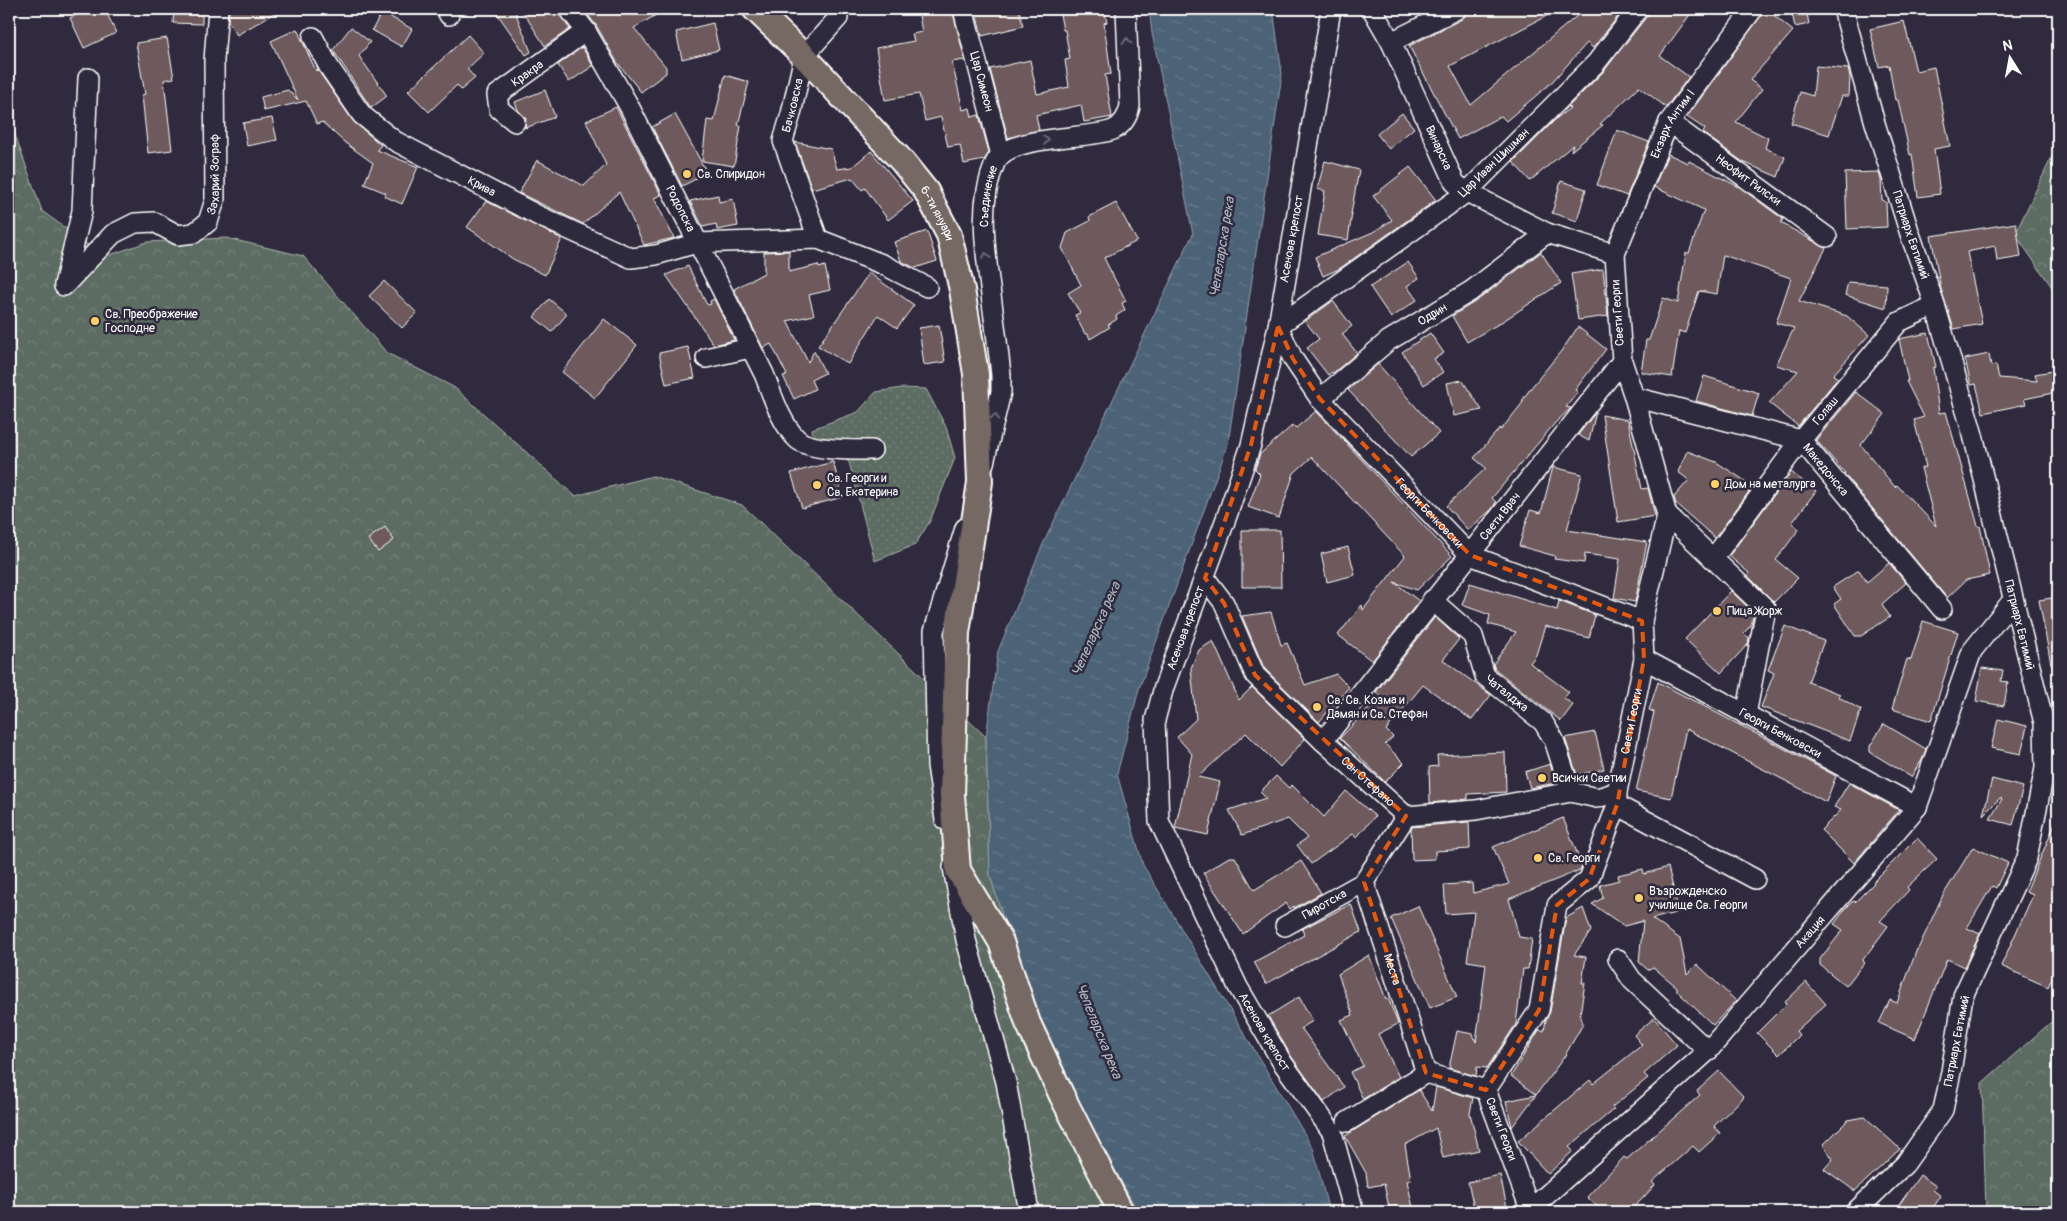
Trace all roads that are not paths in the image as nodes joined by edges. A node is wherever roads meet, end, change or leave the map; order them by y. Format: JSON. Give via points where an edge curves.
{"nodes":[{"id":1,"x":218,"y":9,"type":"edge"},
{"id":2,"x":568,"y":9,"type":"edge"},
{"id":3,"x":756,"y":9,"type":"edge"},
{"id":4,"x":837,"y":9,"type":"edge"},
{"id":5,"x":963,"y":9,"type":"edge"},
{"id":6,"x":1126,"y":9,"type":"edge"},
{"id":7,"x":1331,"y":9,"type":"edge"},
{"id":8,"x":1372,"y":9,"type":"edge"},
{"id":9,"x":1457,"y":9,"type":"edge"},
{"id":10,"x":1638,"y":9,"type":"edge"},
{"id":11,"x":1753,"y":9,"type":"edge"},
{"id":12,"x":1844,"y":9,"type":"edge"},
{"id":13,"x":586,"y":31,"type":"junction"},
{"id":14,"x":313,"y":37,"type":"dead end"},
{"id":15,"x":1391,"y":42,"type":"junction"},
{"id":16,"x":804,"y":56,"type":"junction"},
{"id":17,"x":88,"y":78,"type":"dead end"},
{"id":18,"x":515,"y":122,"type":"dead end"},
{"id":19,"x":1669,"y":122,"type":"junction"},
{"id":20,"x":1001,"y":155,"type":"junction"},
{"id":21,"x":1467,"y":192,"type":"junction"},
{"id":22,"x":1547,"y":233,"type":"junction"},
{"id":23,"x":1827,"y":237,"type":"dead end"},
{"id":24,"x":818,"y":238,"type":"junction"},
{"id":25,"x":697,"y":244,"type":"junction"},
{"id":26,"x":1615,"y":254,"type":"junction"},
{"id":27,"x":927,"y":287,"type":"dead end"},
{"id":28,"x":1935,"y":305,"type":"junction"},
{"id":29,"x":1278,"y":326,"type":"junction"},
{"id":30,"x":750,"y":348,"type":"junction"},
{"id":31,"x":706,"y":358,"type":"dead end"},
{"id":32,"x":1622,"y":361,"type":"junction"},
{"id":33,"x":1634,"y":397,"type":"junction"},
{"id":34,"x":1320,"y":399,"type":"junction"},
{"id":35,"x":1801,"y":440,"type":"junction"},
{"id":36,"x":872,"y":450,"type":"dead end"},
{"id":37,"x":980,"y":482,"type":"junction"},
{"id":38,"x":1667,"y":515,"type":"junction"},
{"id":39,"x":1470,"y":555,"type":"junction"},
{"id":40,"x":1713,"y":558,"type":"junction"},
{"id":41,"x":1205,"y":578,"type":"junction"},
{"id":42,"x":1432,"y":600,"type":"junction"},
{"id":43,"x":2012,"y":601,"type":"junction"},
{"id":44,"x":1942,"y":609,"type":"dead end"},
{"id":45,"x":1642,"y":621,"type":"junction"},
{"id":46,"x":1644,"y":659,"type":"junction"},
{"id":47,"x":1746,"y":715,"type":"junction"},
{"id":48,"x":1323,"y":741,"type":"junction"},
{"id":49,"x":1571,"y":792,"type":"junction"},
{"id":50,"x":1617,"y":798,"type":"junction"},
{"id":51,"x":1917,"y":807,"type":"junction"},
{"id":52,"x":1406,"y":816,"type":"junction"},
{"id":53,"x":1755,"y":879,"type":"dead end"},
{"id":54,"x":1364,"y":882,"type":"junction"},
{"id":55,"x":1285,"y":926,"type":"dead end"},
{"id":56,"x":1618,"y":959,"type":"dead end"},
{"id":57,"x":1708,"y":1051,"type":"junction"},
{"id":58,"x":1426,"y":1073,"type":"junction"},
{"id":59,"x":1486,"y":1090,"type":"junction"},
{"id":60,"x":1347,"y":1122,"type":"dead end"},
{"id":61,"x":1531,"y":1211,"type":"edge"},
{"id":62,"x":1029,"y":1212,"type":"edge"},
{"id":63,"x":1121,"y":1212,"type":"edge"},
{"id":64,"x":1354,"y":1212,"type":"edge"},
{"id":65,"x":1856,"y":1212,"type":"edge"}],
"edges":[{"from":1,"to":17,"type":"street","name":"Захарий Зограф","via":[[214,60],[214,200],[208,222],[194,233],[178,236],[154,222],[135,223],[113,234],[64,286],[82,211]]},
{"from":2,"to":13,"type":"street","name":"Родопска"},
{"from":3,"to":16,"type":"main road","name":"6-ти януари"},
{"from":4,"to":16,"type":"street","via":[[838,18]]},
{"from":5,"to":20,"type":"street","name":"Цар Симеон"},
{"from":20,"to":6,"type":"street","name":"Съединение","one_way":true,"via":[[1022,144],[1113,130],[1121,124],[1130,106]]},
{"from":7,"to":29,"type":"street","name":"Асенова крепост"},
{"from":8,"to":15,"type":"street","name":"Винарска"},
{"from":9,"to":15,"type":"street"},
{"from":10,"to":21,"type":"street","name":"Цар Иван Шишман","via":[[1596,63]]},
{"from":11,"to":19,"type":"street","name":"Екзарх Антим I"},
{"from":12,"to":28,"type":"street","name":"Патриарх Евтимий","via":[[1875,123]]},
{"from":13,"to":18,"type":"street","name":"Кракра","via":[[497,95],[499,109]]},
{"from":13,"to":25,"type":"street","name":"Родопска","via":[[629,106]]},
{"from":14,"to":25,"type":"street","name":"Крива","via":[[362,115],[395,141],[539,216],[631,258],[656,256]]},
{"from":15,"to":21,"type":"street","name":"Винарска","via":[[1455,183]]},
{"from":16,"to":24,"type":"street","name":"Бачковска","via":[[783,142]]},
{"from":16,"to":37,"type":"main road","name":"6-ти януари","via":[[901,160],[926,191],[949,235],[976,374]]},
{"from":19,"to":23,"type":"street","name":"Неофит Рилски"},
{"from":19,"to":26,"type":"street","name":"Екзарх Антим I"},
{"from":37,"to":20,"type":"street","name":"Съединение","one_way":true,"via":[[1001,392],[984,235],[988,188]]},
{"from":21,"to":22,"type":"street","name":"Винарска"},
{"from":21,"to":29,"type":"street","name":"Цар Иван Шишман"},
{"from":22,"to":26,"type":"street","name":"Винарска"},
{"from":22,"to":34,"type":"street","name":"Одрин","via":[[1471,291],[1388,341]]},
{"from":24,"to":25,"type":"street"},
{"from":24,"to":27,"type":"street","via":[[882,264]]},
{"from":25,"to":30,"type":"street","name":"Родопска"},
{"from":26,"to":32,"type":"street","name":"Свети Георги"},
{"from":28,"to":35,"type":"street","name":"Голаш","via":[[1899,322]]},
{"from":28,"to":43,"type":"street","name":"Патриарх Евтимий","via":[[1973,435]]},
{"from":29,"to":34,"type":"street","name":"Георги Бенковски","via":[[1293,359]]},
{"from":29,"to":41,"type":"street","name":"Асенова крепост","via":[[1251,445]]},
{"from":30,"to":31,"type":"street"},
{"from":30,"to":36,"type":"street","name":"Родопска","via":[[781,415],[798,440],[827,449]]},
{"from":32,"to":33,"type":"street","name":"Свети Георги"},
{"from":32,"to":39,"type":"street","name":"Свети Врач"},
{"from":33,"to":35,"type":"street","name":"Македонска"},
{"from":33,"to":38,"type":"street","name":"Свети Георги"},
{"from":34,"to":39,"type":"street","name":"Георги Бенковски"},
{"from":35,"to":40,"type":"street","name":"Голаш"},
{"from":35,"to":44,"type":"street","name":"Македонска"},
{"from":37,"to":62,"type":"street","name":"Съединение","via":[[934,631],[937,765],[966,940],[1006,1082]]},
{"from":37,"to":63,"type":"main road","name":"6-ти януари","via":[[957,633],[952,795],[958,870],[1001,942],[1028,1023]]},
{"from":38,"to":40,"type":"street"},
{"from":38,"to":45,"type":"street","name":"Свети Георги"},
{"from":39,"to":42,"type":"street","name":"Свети Врач"},
{"from":39,"to":45,"type":"street","name":"Георги Бенковски"},
{"from":40,"to":47,"type":"street","via":[[1766,609]]},
{"from":41,"to":48,"type":"street","name":"Сан Стефано","via":[[1224,602],[1255,675]]},
{"from":41,"to":64,"type":"street","name":"Асенова крепост","via":[[1155,720],[1159,821],[1238,987],[1282,1062],[1332,1132]]},
{"from":42,"to":48,"type":"street","name":"Свети Врач"},
{"from":42,"to":49,"type":"street","name":"Чаталджа","via":[[1473,636],[1485,676],[1544,722],[1554,740]]},
{"from":43,"to":51,"type":"street","name":"Акация","via":[[1972,651]]},
{"from":43,"to":65,"type":"street","name":"Патриарх Евтимий","via":[[2044,723],[2045,768],[2027,858],[1963,996],[1943,1110],[1905,1164]]},
{"from":45,"to":46,"type":"street","name":"Свети Георги"},
{"from":46,"to":47,"type":"street","name":"Георги Бенковски"},
{"from":46,"to":50,"type":"street","name":"Свети Георги"},
{"from":47,"to":51,"type":"street","name":"Георги Бенковски"},
{"from":48,"to":52,"type":"street","name":"Сан Стефано"},
{"from":49,"to":50,"type":"street","name":"Сан Стефано","via":[[1597,798]]},
{"from":49,"to":52,"type":"street","name":"Сан Стефано","via":[[1476,810]]},
{"from":50,"to":53,"type":"street"},
{"from":50,"to":59,"type":"street","name":"Свети Георги","via":[[1589,879],[1557,905],[1539,1010]]},
{"from":51,"to":57,"type":"street","name":"Акация"},
{"from":52,"to":54,"type":"street"},
{"from":54,"to":55,"type":"street","name":"Пиротска"},
{"from":54,"to":58,"type":"street","name":"Места"},
{"from":56,"to":57,"type":"street","via":[[1632,980]]},
{"from":57,"to":61,"type":"street","name":"Акация"},
{"from":58,"to":59,"type":"street"},
{"from":58,"to":60,"type":"street"},
{"from":59,"to":61,"type":"street","name":"Свети Георги"}]}
